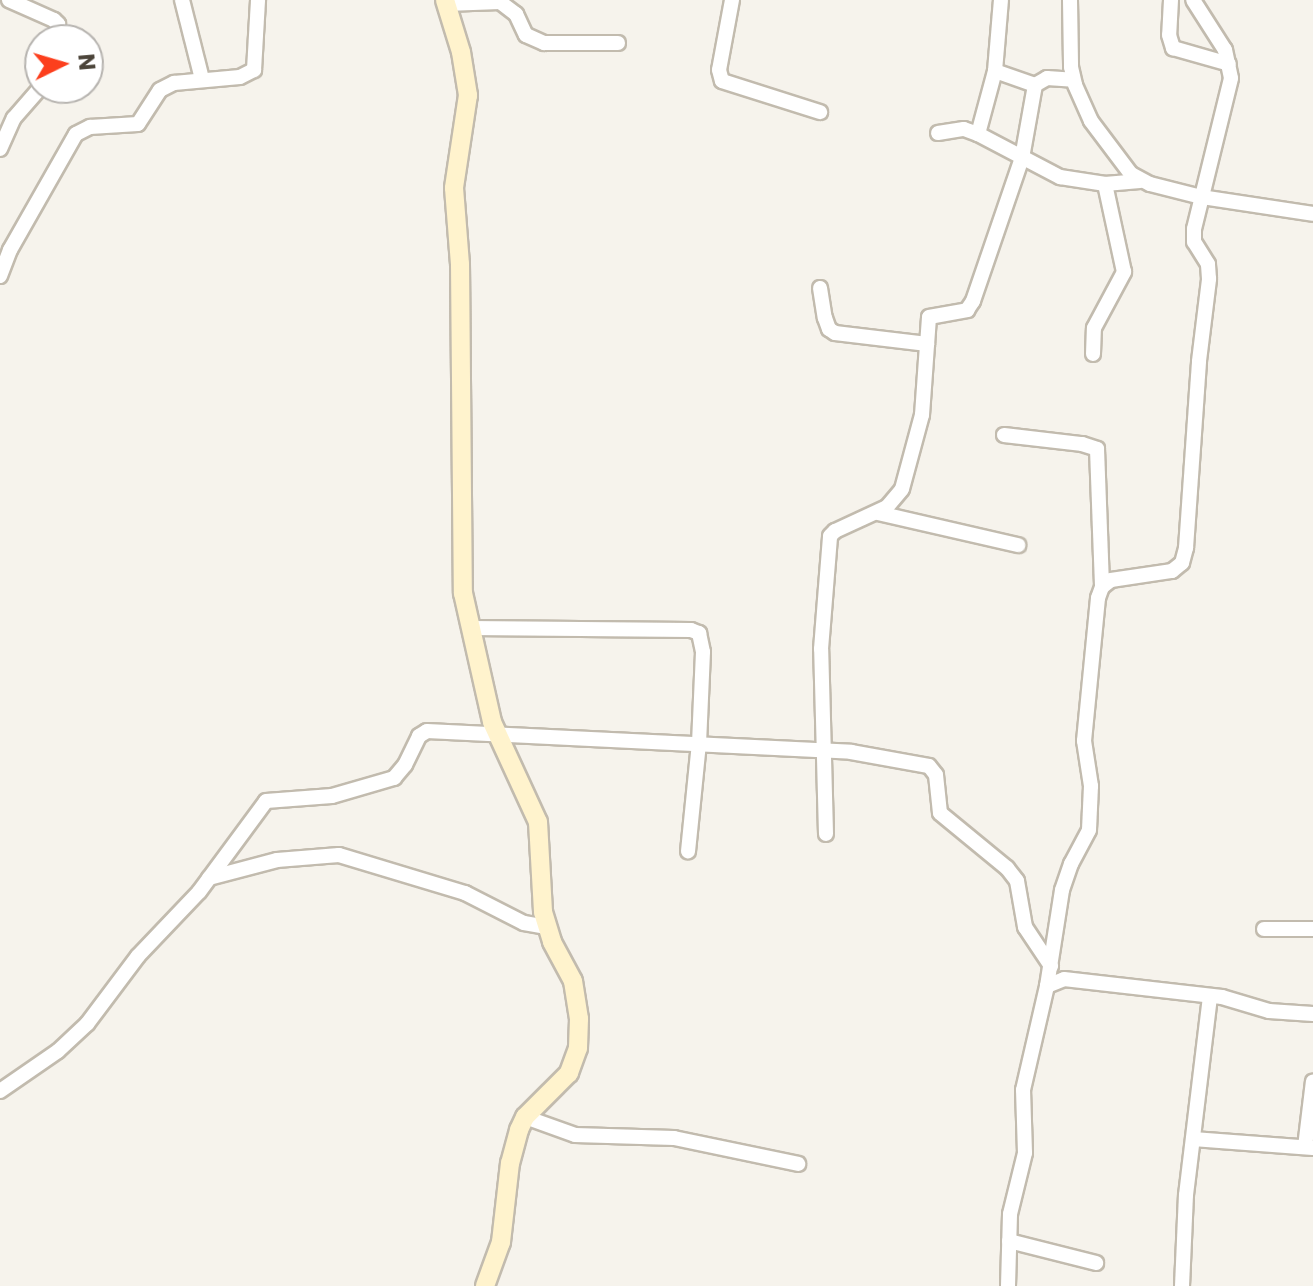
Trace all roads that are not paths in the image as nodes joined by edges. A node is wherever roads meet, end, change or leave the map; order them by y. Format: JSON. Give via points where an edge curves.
{"nodes":[{"id":1,"x":9,"y":0,"type":"edge"},
{"id":2,"x":182,"y":0,"type":"edge"},
{"id":3,"x":258,"y":0,"type":"edge"},
{"id":4,"x":732,"y":0,"type":"edge"},
{"id":5,"x":1001,"y":0,"type":"edge"},
{"id":6,"x":1070,"y":0,"type":"edge"},
{"id":7,"x":1171,"y":0,"type":"edge"},
{"id":8,"x":1193,"y":0,"type":"edge"},
{"id":9,"x":446,"y":2,"type":"edge"},
{"id":10,"x":56,"y":24,"type":"edge"},
{"id":11,"x":618,"y":43,"type":"dead end"},
{"id":12,"x":1229,"y":64,"type":"junction"},
{"id":13,"x":995,"y":71,"type":"junction"},
{"id":14,"x":202,"y":79,"type":"junction"},
{"id":15,"x":1073,"y":80,"type":"junction"},
{"id":16,"x":1035,"y":85,"type":"junction"},
{"id":17,"x":26,"y":104,"type":"edge"},
{"id":18,"x":820,"y":112,"type":"dead end"},
{"id":19,"x":938,"y":133,"type":"dead end"},
{"id":20,"x":978,"y":134,"type":"junction"},
{"id":21,"x":0,"y":149,"type":"edge"},
{"id":22,"x":1022,"y":158,"type":"junction"},
{"id":23,"x":1140,"y":181,"type":"junction"},
{"id":24,"x":1105,"y":184,"type":"junction"},
{"id":25,"x":1201,"y":197,"type":"junction"},
{"id":26,"x":1313,"y":214,"type":"edge"},
{"id":27,"x":0,"y":276,"type":"edge"},
{"id":28,"x":820,"y":288,"type":"dead end"},
{"id":29,"x":927,"y":344,"type":"junction"},
{"id":30,"x":1093,"y":354,"type":"dead end"},
{"id":31,"x":1004,"y":435,"type":"dead end"},
{"id":32,"x":878,"y":513,"type":"junction"},
{"id":33,"x":1018,"y":545,"type":"dead end"},
{"id":34,"x":1102,"y":587,"type":"junction"},
{"id":35,"x":470,"y":628,"type":"junction"},
{"id":36,"x":497,"y":735,"type":"junction"},
{"id":37,"x":699,"y":743,"type":"junction"},
{"id":38,"x":823,"y":750,"type":"junction"},
{"id":39,"x":826,"y":834,"type":"dead end"},
{"id":40,"x":688,"y":851,"type":"dead end"},
{"id":41,"x":209,"y":878,"type":"junction"},
{"id":42,"x":547,"y":927,"type":"junction"},
{"id":43,"x":1264,"y":929,"type":"dead end"},
{"id":44,"x":1313,"y":929,"type":"edge"},
{"id":45,"x":1051,"y":966,"type":"junction"},
{"id":46,"x":1047,"y":986,"type":"junction"},
{"id":47,"x":1210,"y":996,"type":"junction"},
{"id":48,"x":1313,"y":1014,"type":"edge"},
{"id":49,"x":1313,"y":1081,"type":"edge"},
{"id":50,"x":0,"y":1091,"type":"edge"},
{"id":51,"x":525,"y":1117,"type":"junction"},
{"id":52,"x":1193,"y":1139,"type":"junction"},
{"id":53,"x":1309,"y":1148,"type":"edge"},
{"id":54,"x":798,"y":1164,"type":"dead end"},
{"id":55,"x":1009,"y":1241,"type":"junction"},
{"id":56,"x":1096,"y":1263,"type":"dead end"},
{"id":57,"x":485,"y":1286,"type":"edge"},
{"id":58,"x":1008,"y":1286,"type":"edge"},
{"id":59,"x":1182,"y":1286,"type":"edge"}],
"edges":[{"from":1,"to":10,"type":"street"},
{"from":2,"to":14,"type":"street"},
{"from":3,"to":14,"type":"street","via":[[254,70],[240,77]]},
{"from":4,"to":18,"type":"street","via":[[719,70],[722,81]]},
{"from":5,"to":13,"type":"street"},
{"from":6,"to":15,"type":"street"},
{"from":7,"to":12,"type":"street","via":[[1173,48]]},
{"from":8,"to":12,"type":"street"},
{"from":9,"to":11,"type":"street","via":[[500,2],[516,14],[526,35],[544,43]]},
{"from":9,"to":35,"type":"street","via":[[468,95],[454,188],[460,264],[461,563]]},
{"from":12,"to":25,"type":"street","via":[[1228,92]]},
{"from":13,"to":16,"type":"street"},
{"from":13,"to":20,"type":"street"},
{"from":14,"to":27,"type":"street","via":[[160,90],[138,124],[90,127],[76,134]]},
{"from":15,"to":16,"type":"street","via":[[1047,78]]},
{"from":15,"to":23,"type":"street","via":[[1091,121],[1123,167]]},
{"from":16,"to":22,"type":"street"},
{"from":17,"to":21,"type":"street"},
{"from":19,"to":20,"type":"street","via":[[964,129]]},
{"from":20,"to":22,"type":"street"},
{"from":22,"to":24,"type":"street","via":[[1060,177]]},
{"from":22,"to":29,"type":"street","via":[[971,306],[932,314]]},
{"from":23,"to":24,"type":"street"},
{"from":23,"to":25,"type":"street"},
{"from":24,"to":30,"type":"street","via":[[1124,272],[1094,328]]},
{"from":25,"to":26,"type":"street"},
{"from":25,"to":34,"type":"street","via":[[1193,236],[1208,264],[1209,279],[1186,548],[1182,563],[1172,571],[1117,578]]},
{"from":28,"to":29,"type":"street","via":[[825,318],[835,333]]},
{"from":29,"to":32,"type":"street","via":[[922,415],[902,489]]},
{"from":31,"to":34,"type":"street","via":[[1097,449]]},
{"from":32,"to":33,"type":"street"},
{"from":32,"to":38,"type":"street","via":[[830,536],[821,649]]},
{"from":34,"to":45,"type":"street","via":[[1084,741],[1091,786],[1089,830],[1062,890]]},
{"from":35,"to":36,"type":"street"},
{"from":35,"to":37,"type":"street","via":[[699,633]]},
{"from":36,"to":37,"type":"street"},
{"from":36,"to":41,"type":"street","via":[[427,731],[394,778],[332,796],[266,801]]},
{"from":36,"to":42,"type":"street","via":[[538,822],[540,896]]},
{"from":37,"to":38,"type":"street"},
{"from":37,"to":40,"type":"street"},
{"from":38,"to":39,"type":"street"},
{"from":38,"to":45,"type":"street","via":[[893,757],[933,770],[940,813],[1013,874],[1025,927]]},
{"from":41,"to":42,"type":"street","via":[[277,860],[339,855],[465,893],[524,923]]},
{"from":41,"to":50,"type":"street","via":[[76,1035]]},
{"from":42,"to":51,"type":"street","via":[[577,994],[578,1048],[569,1073]]},
{"from":43,"to":44,"type":"street"},
{"from":45,"to":46,"type":"street"},
{"from":46,"to":47,"type":"street","via":[[1064,979]]},
{"from":46,"to":55,"type":"street","via":[[1023,1090],[1025,1153]]},
{"from":47,"to":48,"type":"street","via":[[1269,1011]]},
{"from":47,"to":52,"type":"street"},
{"from":49,"to":53,"type":"street"},
{"from":51,"to":54,"type":"street","via":[[575,1135],[674,1138]]},
{"from":51,"to":57,"type":"street","via":[[510,1163],[501,1242]]},
{"from":52,"to":53,"type":"street"},
{"from":52,"to":59,"type":"street"},
{"from":55,"to":56,"type":"street"},
{"from":55,"to":58,"type":"street"}]}
